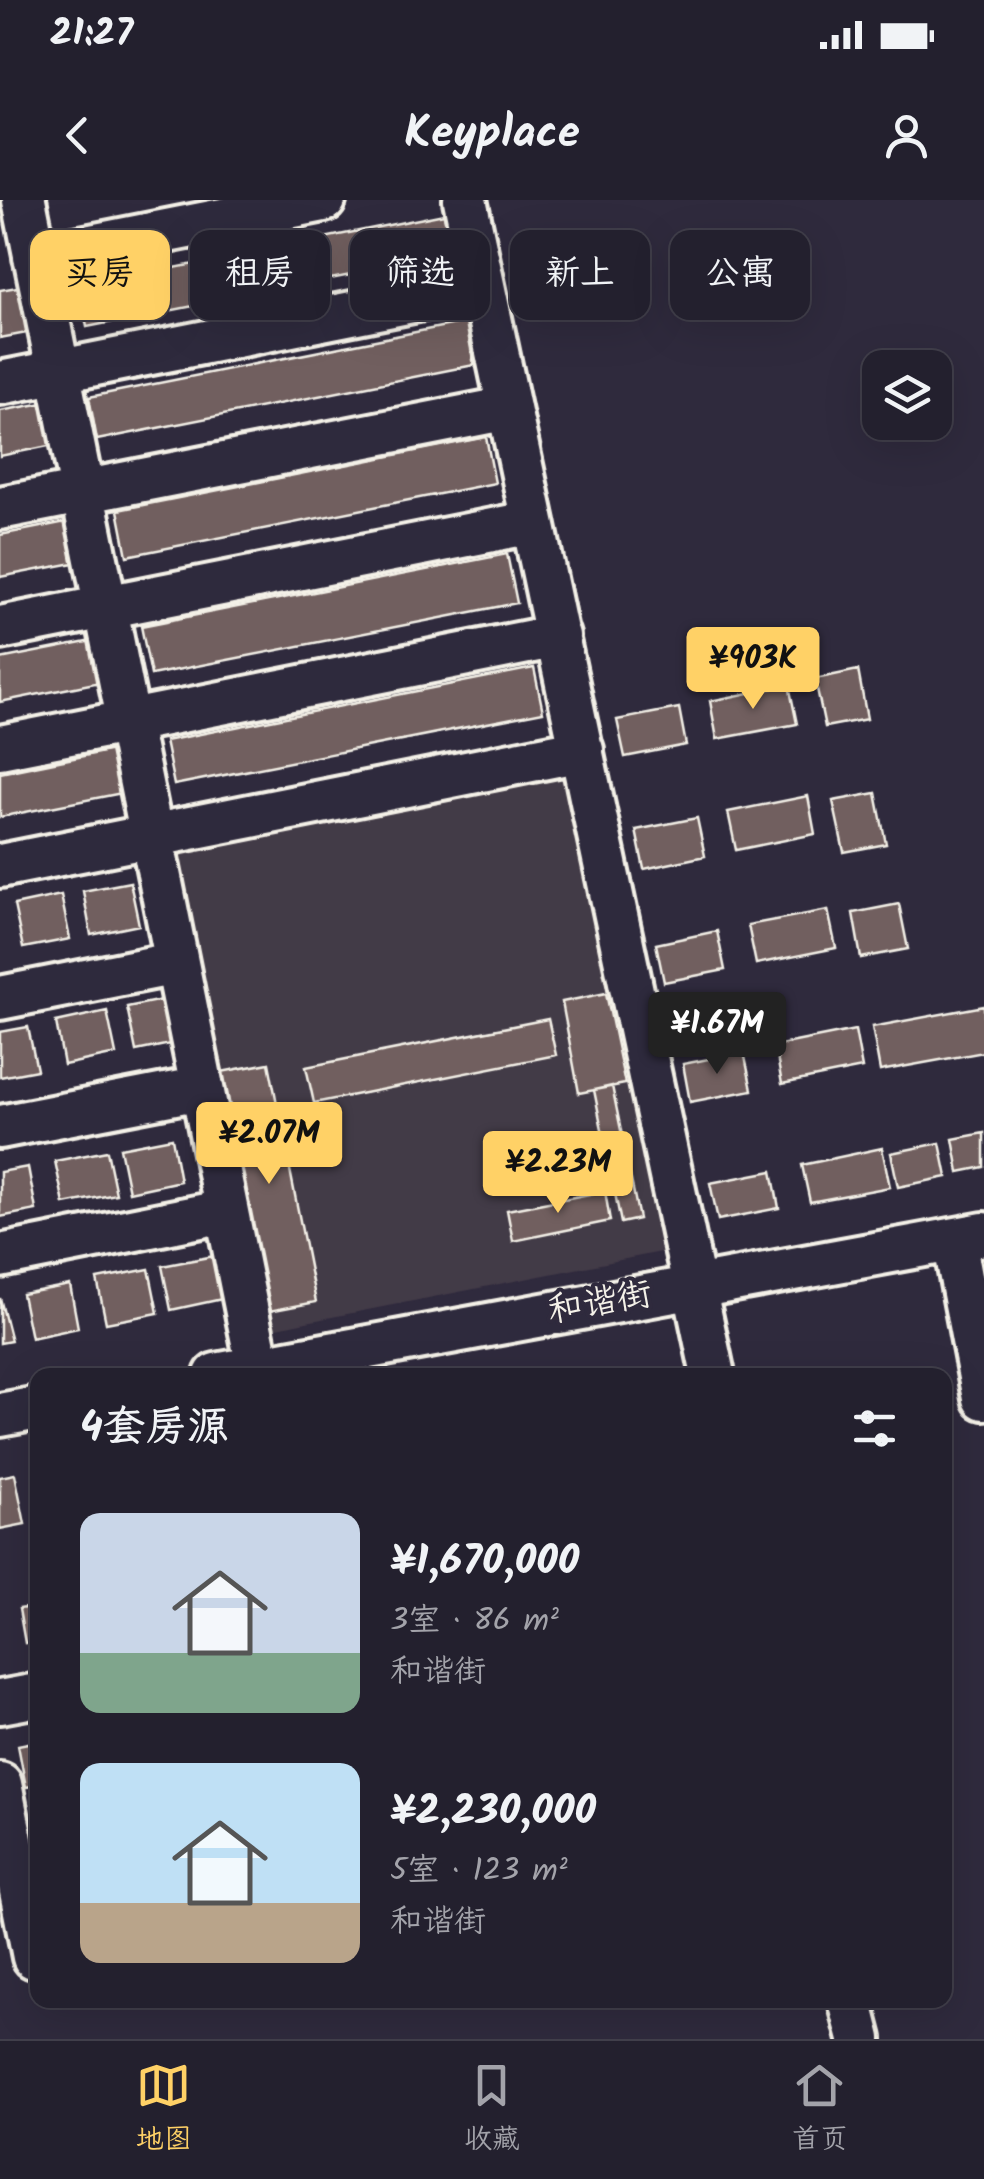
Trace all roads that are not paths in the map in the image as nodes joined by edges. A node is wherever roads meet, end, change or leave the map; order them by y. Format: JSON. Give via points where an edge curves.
{"nodes":[{"id":1,"x":24,"y":200,"type":"edge"},
{"id":2,"x":324,"y":200,"type":"edge"},
{"id":3,"x":464,"y":200,"type":"edge"},
{"id":4,"x":170,"y":230,"type":"edge"},
{"id":5,"x":471,"y":230,"type":"edge"},
{"id":6,"x":30,"y":231,"type":"edge"},
{"id":7,"x":350,"y":314,"type":"edge"},
{"id":8,"x":48,"y":320,"type":"edge"},
{"id":9,"x":490,"y":320,"type":"edge"},
{"id":10,"x":58,"y":372,"type":"junction"},
{"id":11,"x":0,"y":383,"type":"edge"},
{"id":12,"x":509,"y":408,"type":"junction"},
{"id":13,"x":82,"y":492,"type":"junction"},
{"id":14,"x":0,"y":508,"type":"edge"},
{"id":15,"x":533,"y":522,"type":"junction"},
{"id":16,"x":106,"y":607,"type":"junction"},
{"id":17,"x":0,"y":628,"type":"edge"},
{"id":18,"x":558,"y":636,"type":"junction"},
{"id":19,"x":128,"y":721,"type":"junction"},
{"id":20,"x":0,"y":747,"type":"edge"},
{"id":21,"x":582,"y":750,"type":"junction"},
{"id":22,"x":151,"y":836,"type":"junction"},
{"id":23,"x":0,"y":866,"type":"edge"},
{"id":24,"x":176,"y":963,"type":"junction"},
{"id":25,"x":0,"y":998,"type":"edge"},
{"id":26,"x":202,"y":1088,"type":"junction"},
{"id":27,"x":0,"y":1128,"type":"edge"},
{"id":28,"x":226,"y":1211,"type":"junction"},
{"id":29,"x":969,"y":1237,"type":"edge"},
{"id":30,"x":0,"y":1256,"type":"edge"},
{"id":31,"x":696,"y":1287,"type":"junction"},
{"id":32,"x":258,"y":1367,"type":"junction"},
{"id":33,"x":253,"y":1368,"type":"edge"},
{"id":34,"x":712,"y":1368,"type":"edge"},
{"id":35,"x":984,"y":1398,"type":"edge"},
{"id":36,"x":30,"y":1409,"type":"edge"},
{"id":37,"x":0,"y":1415,"type":"edge"},
{"id":38,"x":30,"y":1696,"type":"edge"},
{"id":39,"x":0,"y":1702,"type":"edge"},
{"id":40,"x":0,"y":1784,"type":"edge"},
{"id":41,"x":15,"y":1827,"type":"edge"},
{"id":42,"x":24,"y":1959,"type":"edge"},
{"id":43,"x":852,"y":2008,"type":"edge"},
{"id":44,"x":860,"y":2039,"type":"edge"}],
"edges":[{"from":1,"to":6,"type":"street"},
{"from":2,"to":4,"type":"street"},
{"from":3,"to":5,"type":"street"},
{"from":7,"to":10,"type":"street"},
{"from":8,"to":10,"type":"street"},
{"from":9,"to":12,"type":"street"},
{"from":10,"to":11,"type":"street"},
{"from":10,"to":13,"type":"street"},
{"from":12,"to":13,"type":"street"},
{"from":12,"to":15,"type":"street"},
{"from":13,"to":14,"type":"street"},
{"from":13,"to":16,"type":"street"},
{"from":15,"to":16,"type":"street"},
{"from":15,"to":18,"type":"street"},
{"from":16,"to":17,"type":"street"},
{"from":16,"to":19,"type":"street"},
{"from":18,"to":19,"type":"street"},
{"from":18,"to":21,"type":"street"},
{"from":19,"to":20,"type":"street"},
{"from":19,"to":22,"type":"street"},
{"from":21,"to":22,"type":"street"},
{"from":21,"to":31,"type":"street"},
{"from":22,"to":23,"type":"street"},
{"from":22,"to":24,"type":"street"},
{"from":24,"to":25,"type":"street"},
{"from":24,"to":26,"type":"street"},
{"from":26,"to":27,"type":"street"},
{"from":26,"to":28,"type":"street"},
{"from":28,"to":30,"type":"street"},
{"from":28,"to":32,"type":"street"},
{"from":29,"to":31,"type":"street","name":"和谐街"},
{"from":29,"to":35,"type":"street"},
{"from":31,"to":32,"type":"street","name":"和谐街"},
{"from":31,"to":34,"type":"street"},
{"from":32,"to":33,"type":"street","name":"和谐街"},
{"from":36,"to":37,"type":"street"},
{"from":38,"to":39,"type":"street"},
{"from":40,"to":41,"type":"street"},
{"from":41,"to":42,"type":"street"},
{"from":43,"to":44,"type":"street"}]}
